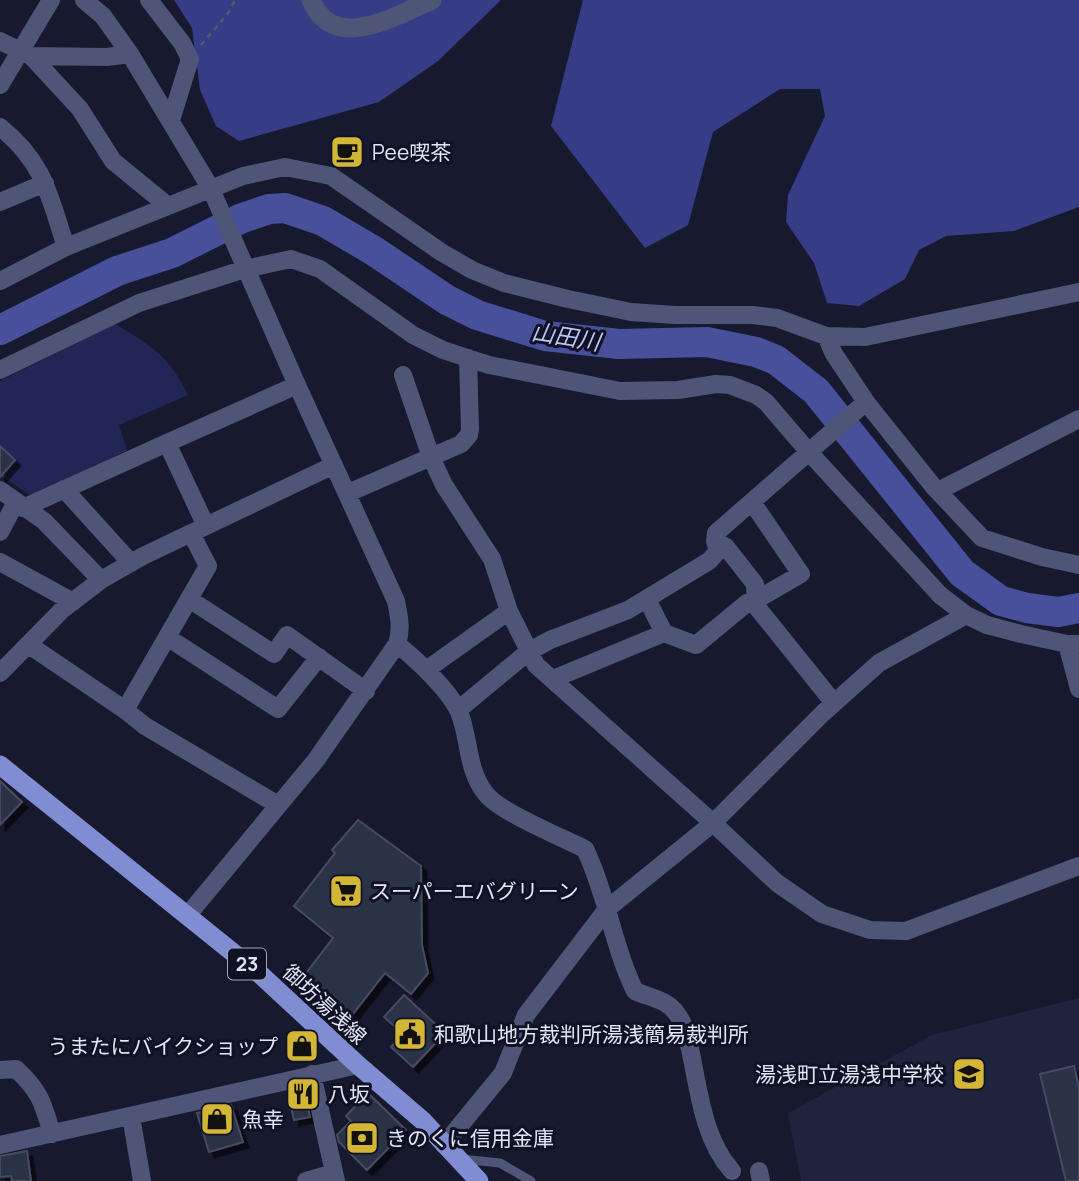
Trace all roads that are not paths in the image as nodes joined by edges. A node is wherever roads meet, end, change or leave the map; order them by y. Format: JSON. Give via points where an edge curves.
{"nodes":[{"id":1,"x":51,"y":0,"type":"edge"},
{"id":2,"x":84,"y":0,"type":"edge"},
{"id":3,"x":149,"y":0,"type":"edge"},
{"id":4,"x":311,"y":0,"type":"edge"},
{"id":5,"x":432,"y":0,"type":"edge"},
{"id":6,"x":0,"y":41,"type":"edge"},
{"id":7,"x":25,"y":53,"type":"junction"},
{"id":8,"x":130,"y":54,"type":"junction"},
{"id":9,"x":0,"y":85,"type":"edge"},
{"id":10,"x":171,"y":120,"type":"junction"},
{"id":11,"x":0,"y":127,"type":"edge"},
{"id":12,"x":46,"y":183,"type":"junction"},
{"id":13,"x":215,"y":197,"type":"junction"},
{"id":14,"x":0,"y":202,"type":"edge"},
{"id":15,"x":168,"y":206,"type":"junction"},
{"id":16,"x":66,"y":247,"type":"junction"},
{"id":17,"x":243,"y":263,"type":"junction"},
{"id":18,"x":0,"y":281,"type":"edge"},
{"id":19,"x":1079,"y":292,"type":"edge"},
{"id":20,"x":826,"y":335,"type":"junction"},
{"id":21,"x":468,"y":358,"type":"junction"},
{"id":22,"x":0,"y":370,"type":"edge"},
{"id":23,"x":402,"y":375,"type":"dead end"},
{"id":24,"x":296,"y":385,"type":"junction"},
{"id":25,"x":862,"y":405,"type":"junction"},
{"id":26,"x":1079,"y":419,"type":"edge"},
{"id":27,"x":167,"y":443,"type":"junction"},
{"id":28,"x":811,"y":449,"type":"junction"},
{"id":29,"x":431,"y":457,"type":"junction"},
{"id":30,"x":334,"y":465,"type":"junction"},
{"id":31,"x":64,"y":489,"type":"junction"},
{"id":32,"x":0,"y":490,"type":"edge"},
{"id":33,"x":938,"y":491,"type":"junction"},
{"id":34,"x":348,"y":493,"type":"junction"},
{"id":35,"x":752,"y":502,"type":"junction"},
{"id":36,"x":20,"y":505,"type":"junction"},
{"id":37,"x":199,"y":530,"type":"junction"},
{"id":38,"x":0,"y":532,"type":"edge"},
{"id":39,"x":715,"y":541,"type":"junction"},
{"id":40,"x":0,"y":562,"type":"edge"},
{"id":41,"x":131,"y":563,"type":"junction"},
{"id":42,"x":1079,"y":565,"type":"edge"},
{"id":43,"x":101,"y":580,"type":"junction"},
{"id":44,"x":189,"y":599,"type":"junction"},
{"id":45,"x":755,"y":599,"type":"junction"},
{"id":46,"x":73,"y":601,"type":"junction"},
{"id":47,"x":648,"y":601,"type":"junction"},
{"id":48,"x":509,"y":611,"type":"junction"},
{"id":49,"x":966,"y":615,"type":"junction"},
{"id":50,"x":664,"y":633,"type":"junction"},
{"id":51,"x":167,"y":637,"type":"junction"},
{"id":52,"x":397,"y":644,"type":"junction"},
{"id":53,"x":1073,"y":644,"type":"edge"},
{"id":54,"x":29,"y":645,"type":"junction"},
{"id":55,"x":528,"y":652,"type":"junction"},
{"id":56,"x":319,"y":657,"type":"junction"},
{"id":57,"x":426,"y":670,"type":"junction"},
{"id":58,"x":0,"y":673,"type":"edge"},
{"id":59,"x":553,"y":679,"type":"junction"},
{"id":60,"x":1079,"y":689,"type":"edge"},
{"id":61,"x":366,"y":691,"type":"junction"},
{"id":62,"x":834,"y":703,"type":"junction"},
{"id":63,"x":125,"y":710,"type":"junction"},
{"id":64,"x":458,"y":710,"type":"junction"},
{"id":65,"x":0,"y":765,"type":"edge"},
{"id":66,"x":278,"y":805,"type":"junction"},
{"id":67,"x":713,"y":823,"type":"junction"},
{"id":68,"x":1079,"y":866,"type":"edge"},
{"id":69,"x":607,"y":909,"type":"junction"},
{"id":70,"x":187,"y":916,"type":"junction"},
{"id":71,"x":358,"y":1065,"type":"junction"},
{"id":72,"x":0,"y":1070,"type":"edge"},
{"id":73,"x":312,"y":1074,"type":"junction"},
{"id":74,"x":131,"y":1116,"type":"junction"},
{"id":75,"x":52,"y":1134,"type":"junction"},
{"id":76,"x":0,"y":1145,"type":"edge"},
{"id":77,"x":451,"y":1152,"type":"junction"},
{"id":78,"x":732,"y":1171,"type":"dead end"},
{"id":79,"x":335,"y":1177,"type":"edge"},
{"id":80,"x":142,"y":1181,"type":"edge"},
{"id":81,"x":306,"y":1181,"type":"edge"},
{"id":82,"x":480,"y":1181,"type":"edge"},
{"id":83,"x":531,"y":1181,"type":"edge"}],
"edges":[{"from":1,"to":7,"type":"street"},
{"from":2,"to":8,"type":"street","via":[[103,16]]},
{"from":3,"to":10,"type":"street","via":[[190,59]]},
{"from":4,"to":5,"type":"street","via":[[330,25],[353,29]]},
{"from":6,"to":7,"type":"street"},
{"from":7,"to":8,"type":"street"},
{"from":7,"to":9,"type":"street"},
{"from":7,"to":15,"type":"street","via":[[79,109],[113,162]]},
{"from":8,"to":10,"type":"street"},
{"from":10,"to":13,"type":"street"},
{"from":11,"to":12,"type":"street","via":[[31,157]]},
{"from":12,"to":14,"type":"street"},
{"from":12,"to":16,"type":"street"},
{"from":13,"to":15,"type":"street"},
{"from":13,"to":17,"type":"street"},
{"from":13,"to":20,"type":"street","via":[[243,176],[285,167],[331,176],[441,252],[504,283],[631,312],[777,318]]},
{"from":15,"to":16,"type":"street"},
{"from":16,"to":18,"type":"street"},
{"from":17,"to":21,"type":"street","via":[[291,259],[320,269],[413,335]]},
{"from":17,"to":22,"type":"street","via":[[139,303]]},
{"from":17,"to":24,"type":"street"},
{"from":19,"to":20,"type":"street","via":[[865,337]]},
{"from":20,"to":25,"type":"street"},
{"from":21,"to":28,"type":"street","via":[[620,390],[730,385],[766,402]]},
{"from":21,"to":29,"type":"street","via":[[469,435],[461,444]]},
{"from":23,"to":29,"type":"street"},
{"from":24,"to":27,"type":"street"},
{"from":24,"to":30,"type":"street"},
{"from":25,"to":28,"type":"street"},
{"from":25,"to":33,"type":"street"},
{"from":26,"to":33,"type":"street"},
{"from":27,"to":31,"type":"street"},
{"from":27,"to":37,"type":"street"},
{"from":28,"to":35,"type":"street"},
{"from":28,"to":49,"type":"street","via":[[940,595]]},
{"from":29,"to":34,"type":"street"},
{"from":29,"to":48,"type":"street","via":[[492,559]]},
{"from":30,"to":34,"type":"street"},
{"from":30,"to":37,"type":"street"},
{"from":31,"to":36,"type":"street"},
{"from":31,"to":41,"type":"street"},
{"from":32,"to":36,"type":"street"},
{"from":33,"to":42,"type":"street","via":[[982,538]]},
{"from":34,"to":52,"type":"street","via":[[396,601]]},
{"from":35,"to":39,"type":"street","via":[[716,533]]},
{"from":35,"to":45,"type":"street","via":[[801,574]]},
{"from":36,"to":38,"type":"street"},
{"from":36,"to":43,"type":"street","via":[[44,522]]},
{"from":37,"to":41,"type":"street"},
{"from":37,"to":44,"type":"street","via":[[208,566]]},
{"from":39,"to":45,"type":"street","via":[[726,547],[755,584]]},
{"from":39,"to":47,"type":"street","via":[[718,551],[714,557]]},
{"from":40,"to":46,"type":"street"},
{"from":41,"to":43,"type":"street"},
{"from":43,"to":46,"type":"street"},
{"from":44,"to":51,"type":"street"},
{"from":44,"to":56,"type":"street","via":[[274,654],[287,635]]},
{"from":45,"to":50,"type":"street","via":[[696,645]]},
{"from":45,"to":62,"type":"street"},
{"from":46,"to":54,"type":"street"},
{"from":47,"to":50,"type":"street"},
{"from":47,"to":55,"type":"street"},
{"from":48,"to":55,"type":"street"},
{"from":48,"to":57,"type":"street"},
{"from":49,"to":53,"type":"street","via":[[1021,634]]},
{"from":49,"to":62,"type":"street","via":[[879,663]]},
{"from":50,"to":59,"type":"street"},
{"from":51,"to":56,"type":"street","via":[[278,709]]},
{"from":51,"to":63,"type":"street"},
{"from":52,"to":57,"type":"street"},
{"from":52,"to":61,"type":"street"},
{"from":53,"to":60,"type":"street"},
{"from":54,"to":58,"type":"street"},
{"from":54,"to":63,"type":"street"},
{"from":55,"to":59,"type":"street"},
{"from":55,"to":64,"type":"street"},
{"from":56,"to":61,"type":"street"},
{"from":57,"to":64,"type":"street"},
{"from":59,"to":67,"type":"street"},
{"from":61,"to":66,"type":"street"},
{"from":62,"to":67,"type":"street"},
{"from":63,"to":66,"type":"street"},
{"from":64,"to":69,"type":"street","via":[[468,758],[485,793],[502,807],[585,849]]},
{"from":65,"to":70,"type":"main road","name":"御坊湯浅線","number":"23"},
{"from":66,"to":70,"type":"street"},
{"from":67,"to":68,"type":"street","via":[[777,883],[811,907],[870,930],[906,931]]},
{"from":67,"to":69,"type":"street"},
{"from":69,"to":77,"type":"street","via":[[526,1015],[503,1073]]},
{"from":69,"to":78,"type":"street","via":[[635,992],[658,998],[677,1013],[715,1149]]},
{"from":70,"to":71,"type":"main road","name":"御坊湯浅線","number":"23","via":[[262,976]]},
{"from":71,"to":73,"type":"street"},
{"from":71,"to":77,"type":"main road","name":"御坊湯浅線","number":"23","via":[[423,1121]]},
{"from":72,"to":75,"type":"street","via":[[16,1069],[33,1084]]},
{"from":73,"to":74,"type":"street"},
{"from":73,"to":79,"type":"street"},
{"from":74,"to":75,"type":"street"},
{"from":74,"to":80,"type":"street"},
{"from":75,"to":76,"type":"street"},
{"from":77,"to":82,"type":"main road","name":"御坊湯浅線","number":"23"},
{"from":77,"to":83,"type":"lane","via":[[500,1163]]},
{"from":79,"to":81,"type":"street"}]}
